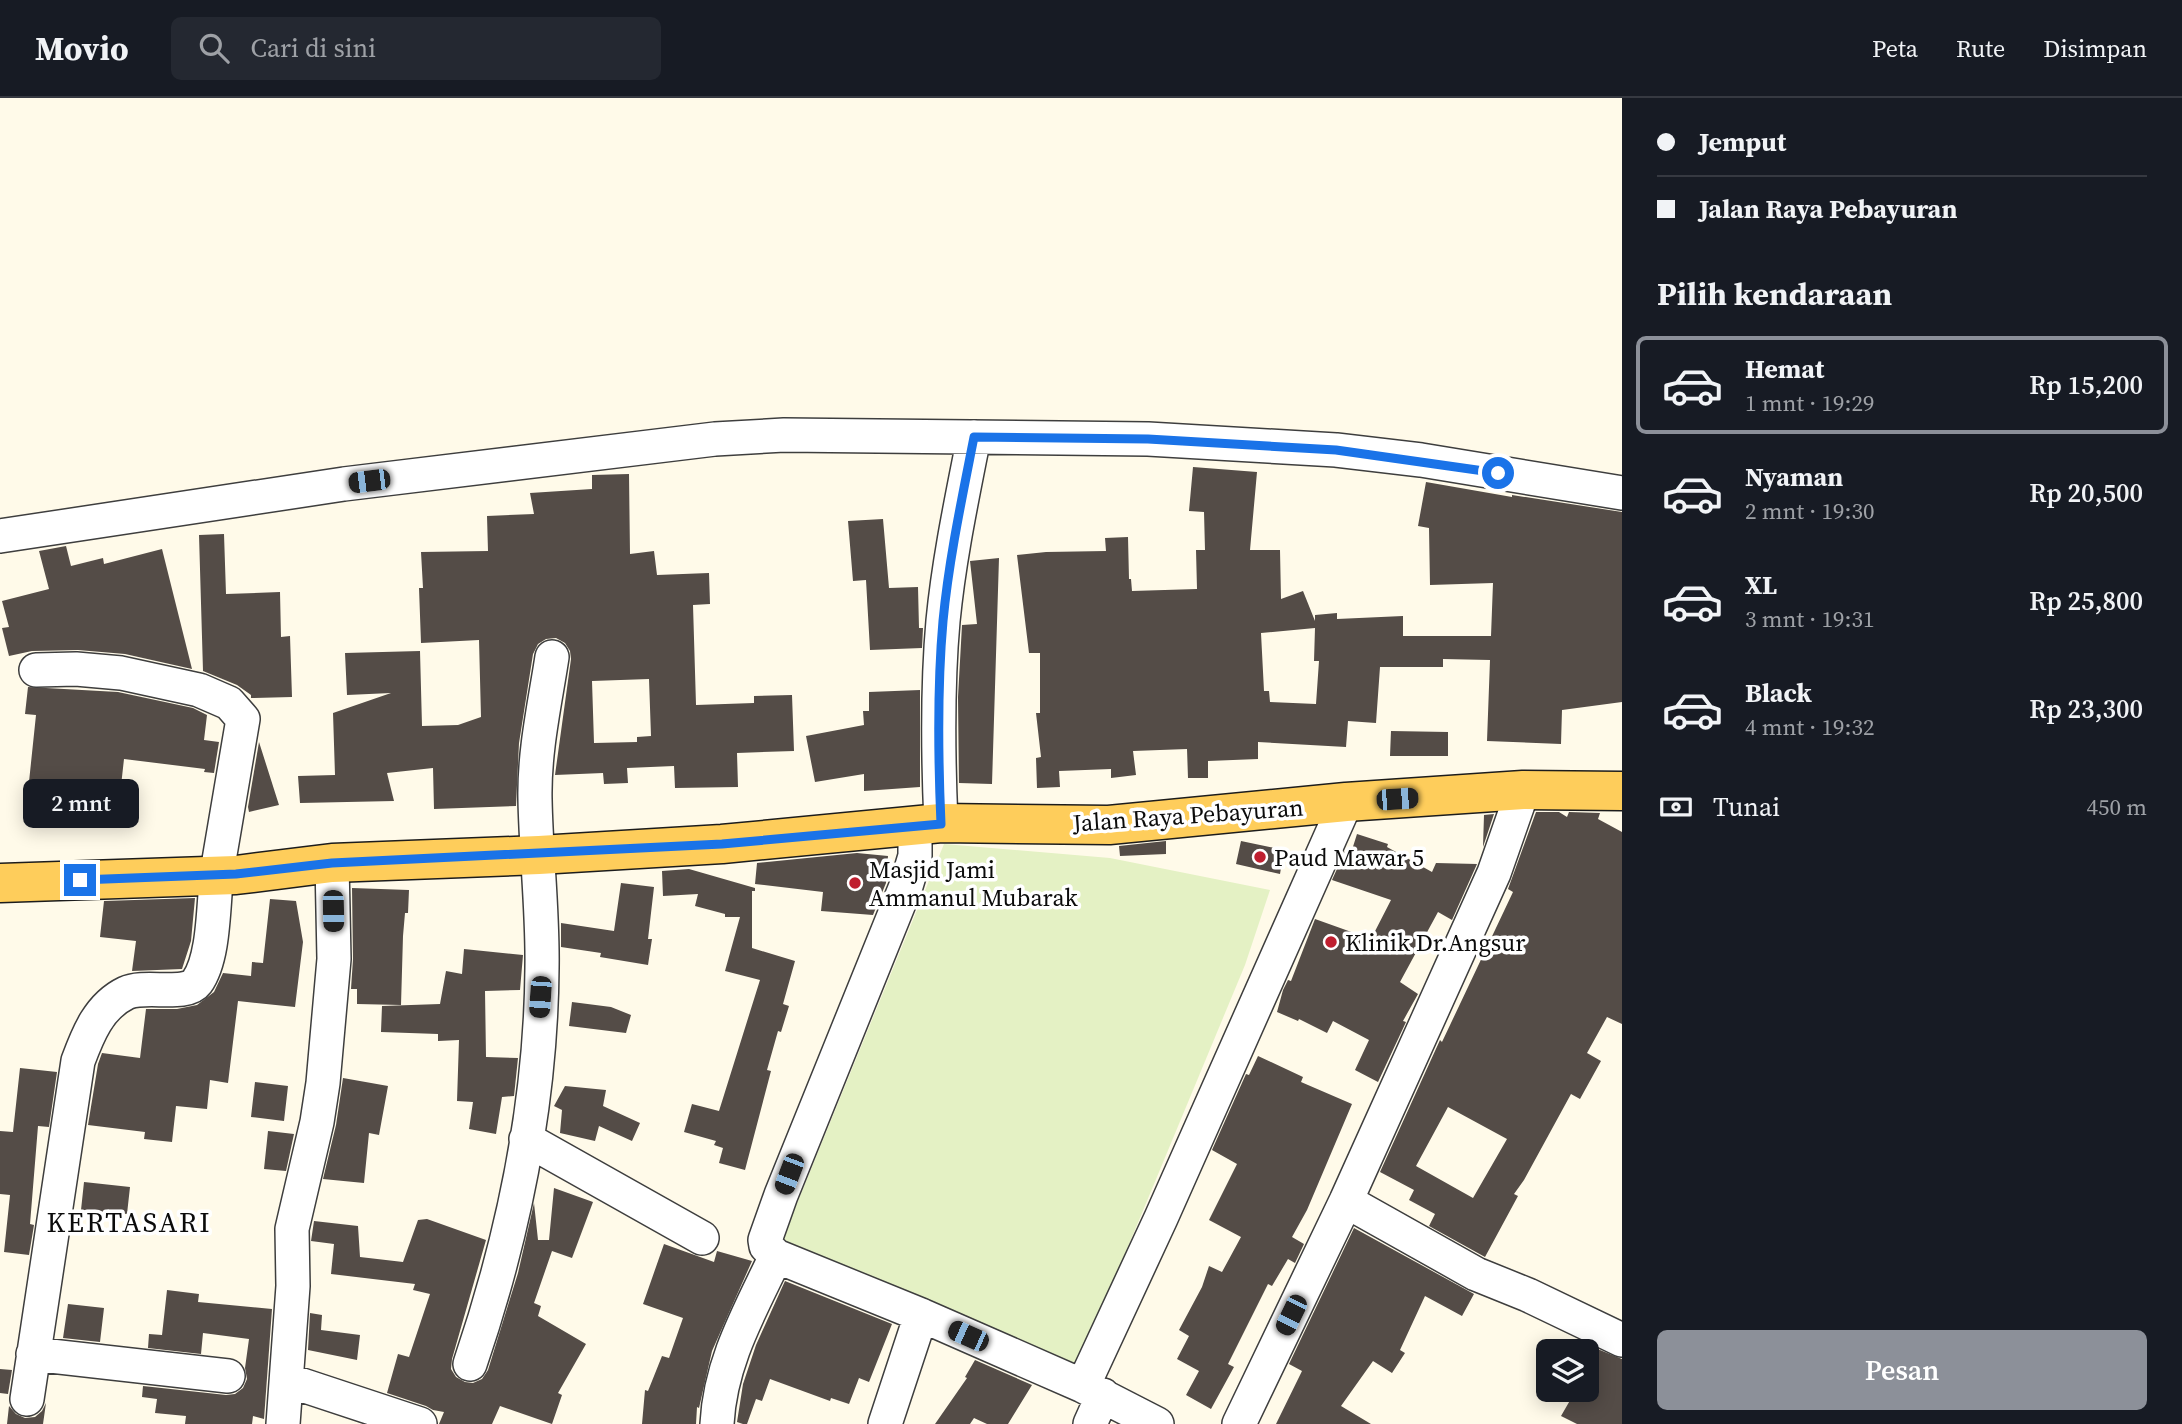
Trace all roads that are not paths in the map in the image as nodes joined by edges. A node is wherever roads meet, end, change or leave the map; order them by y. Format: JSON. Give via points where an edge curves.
{"nodes":[{"id":1,"x":974,"y":437,"type":"junction"},
{"id":2,"x":1622,"y":493,"type":"edge"},
{"id":3,"x":0,"y":536,"type":"edge"},
{"id":4,"x":552,"y":657,"type":"dead end"},
{"id":5,"x":36,"y":670,"type":"dead end"},
{"id":6,"x":1523,"y":790,"type":"junction"},
{"id":7,"x":1622,"y":791,"type":"edge"},
{"id":8,"x":1346,"y":802,"type":"junction"},
{"id":9,"x":928,"y":825,"type":"junction"},
{"id":10,"x":539,"y":855,"type":"junction"},
{"id":11,"x":332,"y":863,"type":"junction"},
{"id":12,"x":217,"y":874,"type":"junction"},
{"id":13,"x":0,"y":883,"type":"edge"},
{"id":14,"x":526,"y":1139,"type":"junction"},
{"id":15,"x":1346,"y":1201,"type":"junction"},
{"id":16,"x":702,"y":1238,"type":"dead end"},
{"id":17,"x":776,"y":1256,"type":"junction"},
{"id":18,"x":921,"y":1315,"type":"junction"},
{"id":19,"x":1622,"y":1340,"type":"edge"},
{"id":20,"x":33,"y":1354,"type":"junction"},
{"id":21,"x":470,"y":1364,"type":"dead end"},
{"id":22,"x":228,"y":1376,"type":"dead end"},
{"id":23,"x":287,"y":1380,"type":"junction"},
{"id":24,"x":27,"y":1399,"type":"dead end"},
{"id":25,"x":1092,"y":1402,"type":"edge"},
{"id":26,"x":283,"y":1424,"type":"edge"},
{"id":27,"x":420,"y":1424,"type":"edge"},
{"id":28,"x":717,"y":1424,"type":"edge"},
{"id":29,"x":885,"y":1424,"type":"edge"},
{"id":30,"x":1157,"y":1424,"type":"edge"},
{"id":31,"x":1239,"y":1424,"type":"edge"}],
"edges":[{"from":1,"to":2,"type":"street","via":[[1148,439],[1336,450]]},
{"from":1,"to":3,"type":"street","via":[[715,439],[344,484]]},
{"from":1,"to":9,"type":"street","via":[[943,620],[938,737]]},
{"from":4,"to":10,"type":"street","via":[[537,756]]},
{"from":5,"to":12,"type":"street","via":[[121,673],[198,690],[229,703],[243,719]]},
{"from":6,"to":7,"type":"main road","name":"Jalan Raya Pebayuran"},
{"from":6,"to":8,"type":"main road","name":"Jalan Raya Pebayuran"},
{"from":6,"to":15,"type":"street","via":[[1494,873]]},
{"from":8,"to":9,"type":"main road","name":"Jalan Raya Pebayuran","via":[[1109,825]]},
{"from":8,"to":25,"type":"street","via":[[1161,1218]]},
{"from":9,"to":10,"type":"main road","name":"Jalan Raya Pebayuran"},
{"from":9,"to":17,"type":"street","via":[[765,1240]]},
{"from":10,"to":11,"type":"main road","name":"Jalan Raya Pebayuran"},
{"from":10,"to":14,"type":"street","via":[[542,969]]},
{"from":11,"to":12,"type":"main road","name":"Jalan Raya Pebayuran"},
{"from":11,"to":23,"type":"street","via":[[334,959],[317,1122],[292,1229]]},
{"from":12,"to":13,"type":"main road","name":"Jalan Raya Pebayuran"},
{"from":12,"to":20,"type":"street","via":[[209,947],[196,984],[185,989],[128,992],[113,1000],[86,1038],[78,1061]]},
{"from":14,"to":16,"type":"street"},
{"from":14,"to":21,"type":"street","via":[[501,1264]]},
{"from":15,"to":19,"type":"street","via":[[1476,1274]]},
{"from":15,"to":31,"type":"street"},
{"from":17,"to":18,"type":"street"},
{"from":17,"to":28,"type":"street","via":[[730,1352]]},
{"from":18,"to":25,"type":"street"},
{"from":18,"to":29,"type":"street"},
{"from":20,"to":22,"type":"street"},
{"from":20,"to":24,"type":"street"},
{"from":23,"to":26,"type":"street"},
{"from":23,"to":27,"type":"street"},
{"from":25,"to":30,"type":"street"}]}
